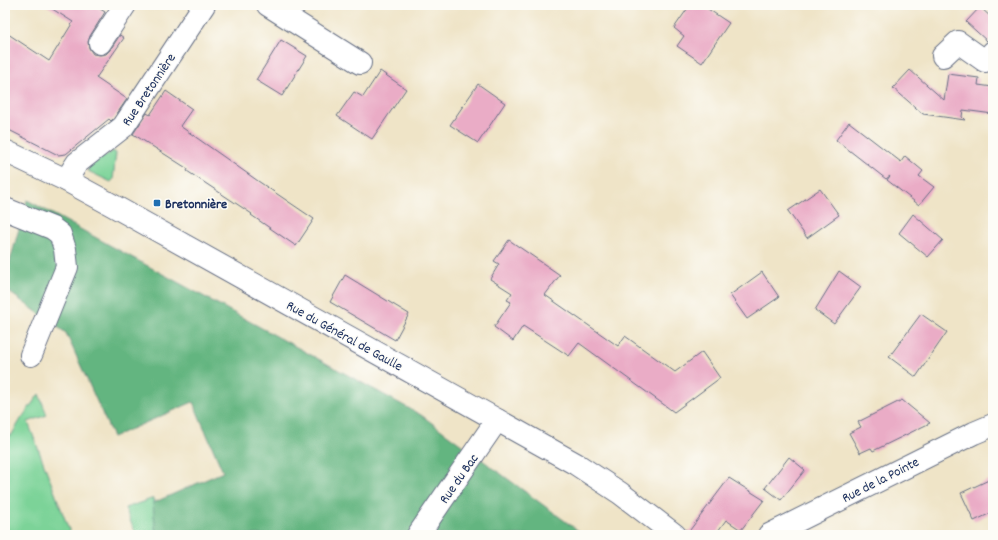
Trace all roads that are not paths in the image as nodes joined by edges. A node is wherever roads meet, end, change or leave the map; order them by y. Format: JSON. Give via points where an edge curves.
{"nodes":[{"id":1,"x":126,"y":5,"type":"edge"},
{"id":2,"x":204,"y":5,"type":"edge"},
{"id":3,"x":268,"y":5,"type":"edge"},
{"id":4,"x":100,"y":43,"type":"dead end"},
{"id":5,"x":993,"y":52,"type":"edge"},
{"id":6,"x":943,"y":56,"type":"dead end"},
{"id":7,"x":360,"y":63,"type":"dead end"},
{"id":8,"x":5,"y":150,"type":"edge"},
{"id":9,"x":66,"y":180,"type":"junction"},
{"id":10,"x":5,"y":209,"type":"edge"},
{"id":11,"x":30,"y":355,"type":"dead end"},
{"id":12,"x":497,"y":420,"type":"junction"},
{"id":13,"x":993,"y":425,"type":"edge"},
{"id":14,"x":418,"y":535,"type":"edge"},
{"id":15,"x":675,"y":535,"type":"edge"},
{"id":16,"x":769,"y":535,"type":"edge"}],
"edges":[{"from":1,"to":4,"type":"main road"},
{"from":2,"to":9,"type":"main road","name":"Rue Bretonnière","via":[[123,128],[77,163]]},
{"from":3,"to":7,"type":"main road"},
{"from":5,"to":6,"type":"main road","via":[[985,61],[958,42]]},
{"from":8,"to":9,"type":"main road","name":"Rue du Général de Gaulle"},
{"from":9,"to":12,"type":"main road","name":"Rue du Général de Gaulle"},
{"from":10,"to":11,"type":"main road","via":[[52,228],[60,234],[65,249],[67,267]]},
{"from":12,"to":14,"type":"main road","name":"Rue du Bac"},
{"from":12,"to":15,"type":"main road","name":"Rue du Général de Gaulle","via":[[591,474]]},
{"from":13,"to":16,"type":"main road","name":"Rue de la Pointe"}]}
